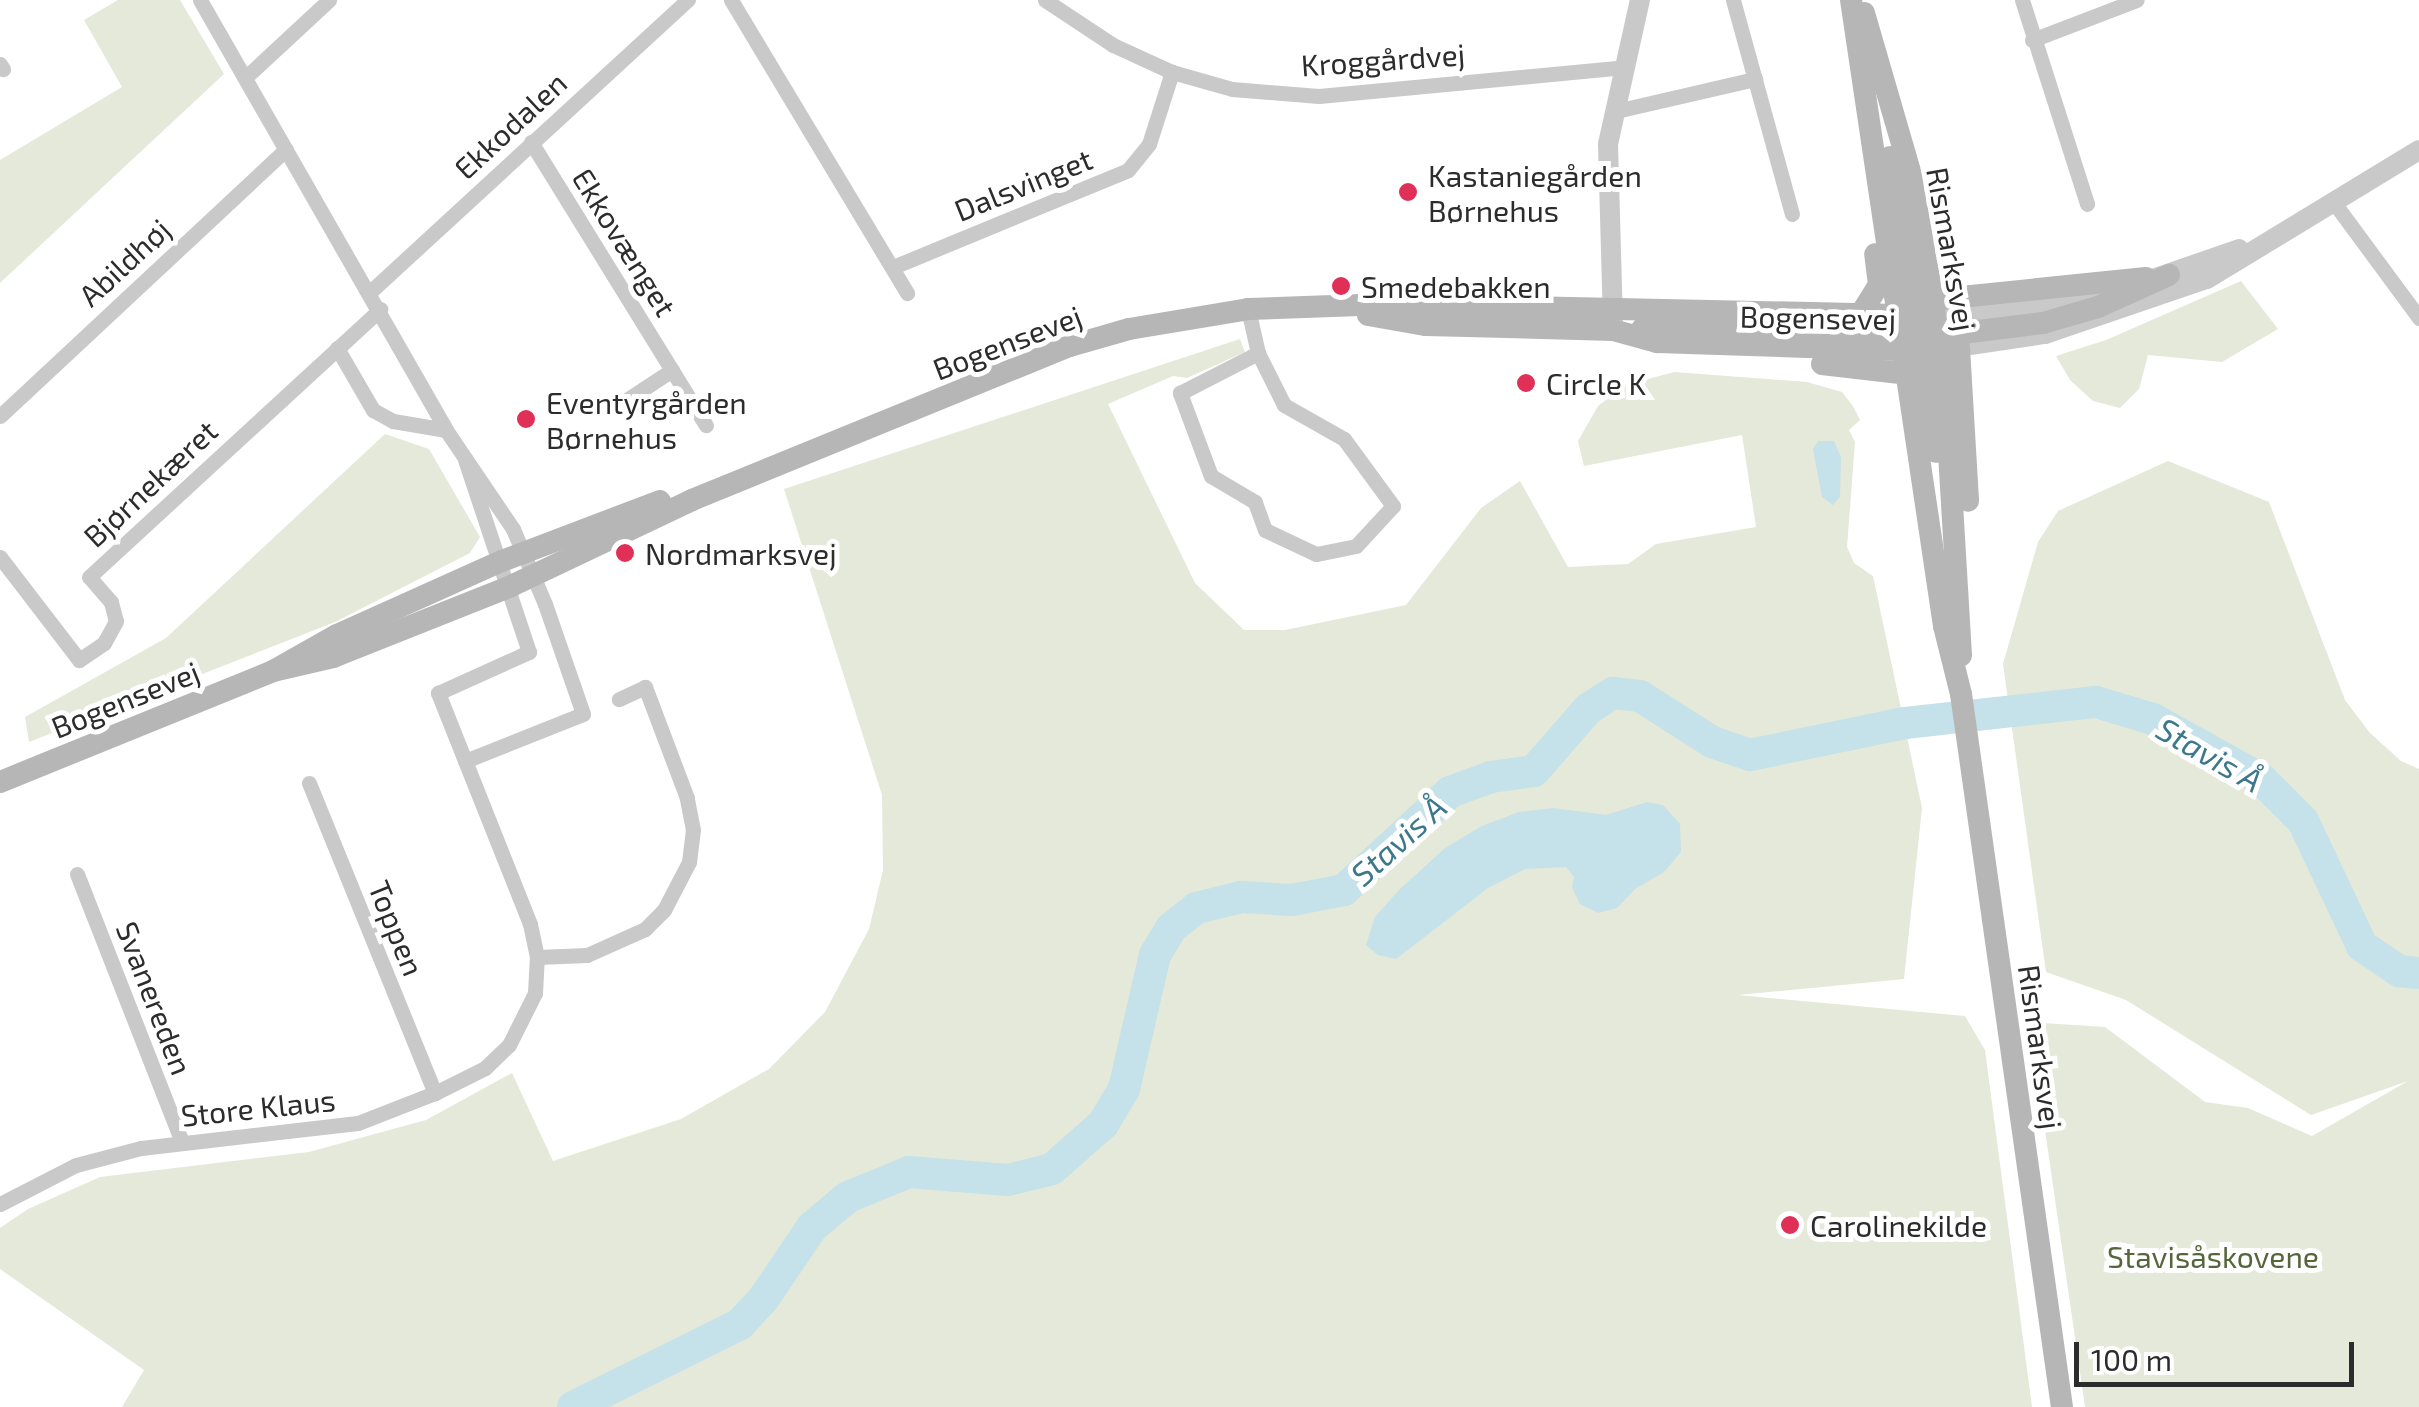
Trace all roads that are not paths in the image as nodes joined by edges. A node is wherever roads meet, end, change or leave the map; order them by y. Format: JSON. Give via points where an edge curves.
{"nodes":[{"id":1,"x":200,"y":0,"type":"edge"},
{"id":2,"x":329,"y":0,"type":"edge"},
{"id":3,"x":688,"y":0,"type":"edge"},
{"id":4,"x":731,"y":0,"type":"edge"},
{"id":5,"x":1046,"y":0,"type":"edge"},
{"id":6,"x":1640,"y":0,"type":"edge"},
{"id":7,"x":1733,"y":0,"type":"edge"},
{"id":8,"x":1850,"y":0,"type":"edge"},
{"id":9,"x":1860,"y":0,"type":"edge"},
{"id":10,"x":2022,"y":0,"type":"edge"},
{"id":11,"x":2137,"y":0,"type":"edge"},
{"id":12,"x":1856,"y":37,"type":"junction"},
{"id":13,"x":2032,"y":40,"type":"junction"},
{"id":14,"x":1625,"y":67,"type":"junction"},
{"id":15,"x":1172,"y":72,"type":"junction"},
{"id":16,"x":245,"y":78,"type":"junction"},
{"id":17,"x":1755,"y":79,"type":"junction"},
{"id":18,"x":1616,"y":111,"type":"junction"},
{"id":19,"x":531,"y":142,"type":"junction"},
{"id":20,"x":286,"y":149,"type":"junction"},
{"id":21,"x":2419,"y":150,"type":"edge"},
{"id":22,"x":2087,"y":204,"type":"dead end"},
{"id":23,"x":2336,"y":204,"type":"junction"},
{"id":24,"x":1792,"y":214,"type":"dead end"},
{"id":25,"x":2284,"y":234,"type":"junction"},
{"id":26,"x":893,"y":267,"type":"junction"},
{"id":27,"x":2169,"y":275,"type":"junction"},
{"id":28,"x":370,"y":292,"type":"junction"},
{"id":29,"x":907,"y":293,"type":"dead end"},
{"id":30,"x":380,"y":309,"type":"junction"},
{"id":31,"x":1248,"y":309,"type":"junction"},
{"id":32,"x":1860,"y":315,"type":"junction"},
{"id":33,"x":1613,"y":318,"type":"junction"},
{"id":34,"x":2419,"y":318,"type":"edge"},
{"id":35,"x":1923,"y":331,"type":"junction"},
{"id":36,"x":1656,"y":342,"type":"junction"},
{"id":37,"x":338,"y":348,"type":"junction"},
{"id":38,"x":1258,"y":353,"type":"junction"},
{"id":39,"x":672,"y":370,"type":"junction"},
{"id":40,"x":1908,"y":374,"type":"junction"},
{"id":41,"x":622,"y":403,"type":"dead end"},
{"id":42,"x":0,"y":416,"type":"edge"},
{"id":43,"x":706,"y":425,"type":"dead end"},
{"id":44,"x":446,"y":430,"type":"junction"},
{"id":45,"x":465,"y":460,"type":"junction"},
{"id":46,"x":773,"y":467,"type":"junction"},
{"id":47,"x":0,"y":556,"type":"edge"},
{"id":48,"x":513,"y":557,"type":"junction"},
{"id":49,"x":533,"y":575,"type":"junction"},
{"id":50,"x":511,"y":586,"type":"junction"},
{"id":51,"x":273,"y":671,"type":"junction"},
{"id":52,"x":1962,"y":694,"type":"junction"},
{"id":53,"x":619,"y":699,"type":"dead end"},
{"id":54,"x":465,"y":762,"type":"junction"},
{"id":55,"x":0,"y":782,"type":"edge"},
{"id":56,"x":308,"y":782,"type":"dead end"},
{"id":57,"x":77,"y":874,"type":"dead end"},
{"id":58,"x":538,"y":957,"type":"junction"},
{"id":59,"x":436,"y":1094,"type":"junction"},
{"id":60,"x":182,"y":1142,"type":"junction"},
{"id":61,"x":0,"y":1204,"type":"edge"},
{"id":62,"x":2062,"y":1407,"type":"edge"}],
"edges":[{"from":1,"to":16,"type":"street"},
{"from":2,"to":16,"type":"street"},
{"from":3,"to":19,"type":"street","name":"Ekkodalen"},
{"from":4,"to":26,"type":"street"},
{"from":5,"to":15,"type":"street","name":"Kroggårdvej","via":[[1113,46]]},
{"from":6,"to":14,"type":"street"},
{"from":7,"to":17,"type":"street"},
{"from":8,"to":12,"type":"main road","name":"Rismarksvej"},
{"from":9,"to":35,"type":"main road","name":"Rismarksvej","via":[[1913,182]]},
{"from":10,"to":13,"type":"street"},
{"from":11,"to":13,"type":"street"},
{"from":12,"to":32,"type":"main road","via":[[1857,110],[1879,285]]},
{"from":12,"to":35,"type":"main road","name":"Rismarksvej"},
{"from":13,"to":22,"type":"street"},
{"from":14,"to":15,"type":"street","name":"Kroggårdvej","via":[[1319,96],[1232,88]]},
{"from":14,"to":18,"type":"street"},
{"from":15,"to":26,"type":"street","name":"Dalsvinget","via":[[1149,144],[1128,170]]},
{"from":16,"to":20,"type":"street"},
{"from":17,"to":18,"type":"street"},
{"from":17,"to":24,"type":"street"},
{"from":18,"to":33,"type":"street","via":[[1606,166]]},
{"from":19,"to":28,"type":"street","name":"Ekkodalen"},
{"from":19,"to":39,"type":"street","name":"Ekkovænget"},
{"from":20,"to":28,"type":"street"},
{"from":20,"to":42,"type":"street","name":"Abildhøj"},
{"from":21,"to":23,"type":"street","name":"Bogensevej"},
{"from":23,"to":25,"type":"street","name":"Bogensevej"},
{"from":23,"to":34,"type":"street"},
{"from":25,"to":27,"type":"street","name":"Bogensevej"},
{"from":25,"to":35,"type":"street","name":"Bogensevej","via":[[2207,279],[2045,334]]},
{"from":26,"to":29,"type":"street"},
{"from":27,"to":35,"type":"main road"},
{"from":27,"to":35,"type":"main road","via":[[2043,323]]},
{"from":28,"to":30,"type":"street"},
{"from":30,"to":37,"type":"street","name":"Bjørnekæret"},
{"from":30,"to":44,"type":"street"},
{"from":31,"to":33,"type":"main road","name":"Bogensevej","via":[[1331,309],[1426,325]]},
{"from":31,"to":38,"type":"street"},
{"from":31,"to":46,"type":"main road","name":"Bogensevej","via":[[1187,316],[1070,346]]},
{"from":32,"to":33,"type":"main road","name":"Bogensevej"},
{"from":32,"to":35,"type":"main road","name":"Bogensevej"},
{"from":33,"to":35,"type":"main road"},
{"from":33,"to":36,"type":"main road","name":"Bogensevej"},
{"from":35,"to":36,"type":"main road","name":"Bogensevej"},
{"from":35,"to":40,"type":"main road","name":"Rismarksvej"},
{"from":35,"to":52,"type":"main road"},
{"from":35,"to":52,"type":"main road","via":[[1968,508]]},
{"from":36,"to":40,"type":"main road","via":[[1689,353]]},
{"from":37,"to":44,"type":"street","via":[[372,410],[393,421]]},
{"from":37,"to":47,"type":"street","name":"Bjørnekæret","via":[[89,577],[111,602],[116,621],[104,644],[79,660]]},
{"from":38,"to":38,"type":"street","via":[[1284,405],[1344,440],[1393,506],[1356,546],[1316,554],[1265,530],[1255,502],[1212,476],[1180,393]]},
{"from":39,"to":41,"type":"street"},
{"from":39,"to":43,"type":"street","name":"Ekkovænget"},
{"from":40,"to":52,"type":"main road","name":"Rismarksvej","via":[[1944,626]]},
{"from":44,"to":45,"type":"street"},
{"from":45,"to":48,"type":"street"},
{"from":45,"to":48,"type":"street"},
{"from":46,"to":48,"type":"main road","name":"Bogensevej"},
{"from":46,"to":49,"type":"main road","name":"Bogensevej"},
{"from":48,"to":49,"type":"street"},
{"from":48,"to":50,"type":"street"},
{"from":48,"to":51,"type":"main road","name":"Bogensevej","via":[[337,635]]},
{"from":49,"to":50,"type":"main road","name":"Bogensevej"},
{"from":49,"to":54,"type":"street","via":[[582,714]]},
{"from":50,"to":51,"type":"main road","name":"Bogensevej","via":[[333,657]]},
{"from":50,"to":54,"type":"street","name":"Store Klaus","via":[[530,652],[438,693]]},
{"from":51,"to":55,"type":"main road","name":"Bogensevej"},
{"from":52,"to":62,"type":"main road","name":"Rismarksvej"},
{"from":53,"to":58,"type":"street","via":[[645,687],[687,798],[689,862],[664,910],[645,929],[587,955]]},
{"from":54,"to":58,"type":"street","name":"Store Klaus"},
{"from":56,"to":59,"type":"street","name":"Toppen"},
{"from":57,"to":60,"type":"street","name":"Svanereden"},
{"from":58,"to":59,"type":"street","name":"Store Klaus","via":[[535,994],[509,1045],[485,1068]]},
{"from":59,"to":60,"type":"street","name":"Store Klaus","via":[[334,1129]]},
{"from":60,"to":61,"type":"street","name":"Store Klaus","via":[[76,1165]]}]}
